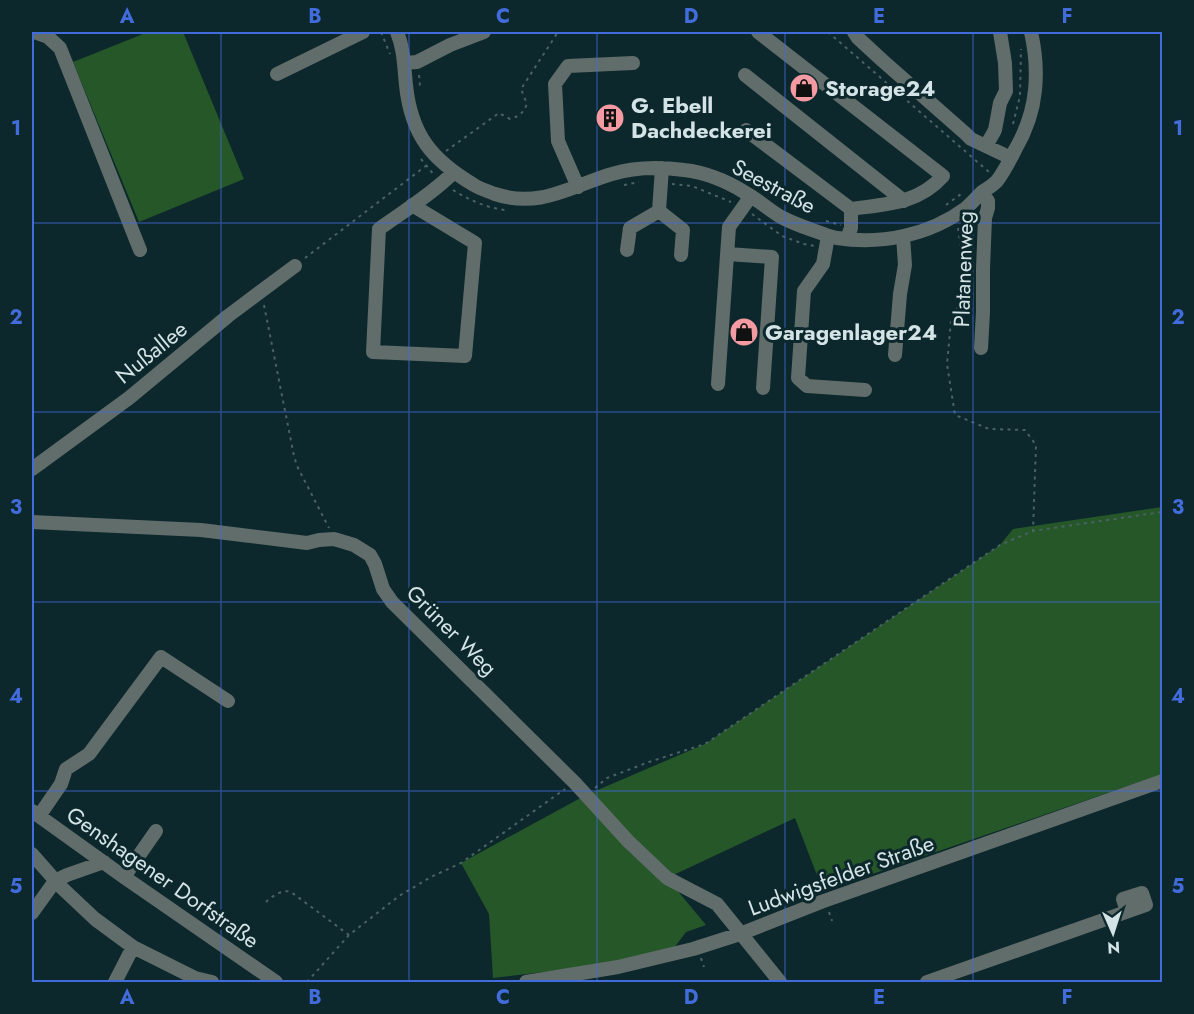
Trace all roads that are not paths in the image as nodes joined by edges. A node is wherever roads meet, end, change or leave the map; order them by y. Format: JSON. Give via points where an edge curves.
{"nodes":[{"id":1,"x":34,"y":32,"type":"edge"},
{"id":2,"x":363,"y":32,"type":"edge"},
{"id":3,"x":397,"y":32,"type":"edge"},
{"id":4,"x":484,"y":32,"type":"edge"},
{"id":5,"x":758,"y":32,"type":"edge"},
{"id":6,"x":854,"y":32,"type":"edge"},
{"id":7,"x":1000,"y":32,"type":"edge"},
{"id":8,"x":1031,"y":32,"type":"edge"},
{"id":9,"x":411,"y":62,"type":"junction"},
{"id":10,"x":633,"y":63,"type":"dead end"},
{"id":11,"x":277,"y":74,"type":"dead end"},
{"id":12,"x":745,"y":75,"type":"dead end"},
{"id":13,"x":746,"y":130,"type":"dead end"},
{"id":14,"x":986,"y":146,"type":"junction"},
{"id":15,"x":1011,"y":158,"type":"junction"},
{"id":16,"x":662,"y":168,"type":"junction"},
{"id":17,"x":454,"y":172,"type":"junction"},
{"id":18,"x":578,"y":187,"type":"junction"},
{"id":19,"x":982,"y":193,"type":"junction"},
{"id":20,"x":751,"y":196,"type":"junction"},
{"id":21,"x":904,"y":201,"type":"junction"},
{"id":22,"x":412,"y":205,"type":"junction"},
{"id":23,"x":851,"y":209,"type":"junction"},
{"id":24,"x":659,"y":211,"type":"junction"},
{"id":25,"x":849,"y":233,"type":"junction"},
{"id":26,"x":828,"y":236,"type":"junction"},
{"id":27,"x":903,"y":236,"type":"junction"},
{"id":28,"x":140,"y":250,"type":"dead end"},
{"id":29,"x":627,"y":250,"type":"dead end"},
{"id":30,"x":727,"y":254,"type":"junction"},
{"id":31,"x":681,"y":255,"type":"dead end"},
{"id":32,"x":295,"y":266,"type":"road end"},
{"id":33,"x":981,"y":348,"type":"dead end"},
{"id":34,"x":895,"y":355,"type":"dead end"},
{"id":35,"x":718,"y":384,"type":"dead end"},
{"id":36,"x":763,"y":388,"type":"dead end"},
{"id":37,"x":865,"y":390,"type":"dead end"},
{"id":38,"x":32,"y":469,"type":"edge"},
{"id":39,"x":32,"y":522,"type":"edge"},
{"id":40,"x":228,"y":701,"type":"dead end"},
{"id":41,"x":1162,"y":781,"type":"edge"},
{"id":42,"x":35,"y":813,"type":"edge"},
{"id":43,"x":156,"y":831,"type":"dead end"},
{"id":44,"x":32,"y":854,"type":"edge"},
{"id":45,"x":104,"y":862,"type":"junction"},
{"id":46,"x":124,"y":877,"type":"junction"},
{"id":47,"x":55,"y":881,"type":"junction"},
{"id":48,"x":1127,"y":911,"type":"dead end"},
{"id":49,"x":32,"y":913,"type":"edge"},
{"id":50,"x":740,"y":934,"type":"junction"},
{"id":51,"x":133,"y":947,"type":"junction"},
{"id":52,"x":120,"y":981,"type":"edge"},
{"id":53,"x":270,"y":981,"type":"edge"},
{"id":54,"x":212,"y":982,"type":"edge"},
{"id":55,"x":526,"y":982,"type":"edge"},
{"id":56,"x":780,"y":982,"type":"edge"},
{"id":57,"x":927,"y":982,"type":"edge"}],
"edges":[{"from":1,"to":28,"type":"street","via":[[48,37],[60,48]]},
{"from":2,"to":11,"type":"street"},
{"from":3,"to":9,"type":"street","name":"Seestraße"},
{"from":4,"to":9,"type":"street"},
{"from":5,"to":21,"type":"street","via":[[943,176],[934,186]]},
{"from":6,"to":14,"type":"street","via":[[971,139]]},
{"from":7,"to":14,"type":"street","via":[[1006,91]]},
{"from":8,"to":15,"type":"street","name":"Seestraße","via":[[1035,91],[1028,124]]},
{"from":9,"to":17,"type":"street","name":"Seestraße","via":[[406,86],[410,112],[436,159]]},
{"from":10,"to":18,"type":"street","via":[[568,66],[555,84],[558,141]]},
{"from":12,"to":21,"type":"street"},
{"from":13,"to":23,"type":"street"},
{"from":14,"to":15,"type":"street"},
{"from":15,"to":19,"type":"street","name":"Seestraße","via":[[996,181]]},
{"from":16,"to":18,"type":"street","name":"Seestraße","via":[[614,173]]},
{"from":16,"to":20,"type":"street","name":"Seestraße","via":[[703,174]]},
{"from":16,"to":24,"type":"street"},
{"from":17,"to":18,"type":"street","name":"Seestraße","via":[[476,187],[504,197],[538,199]]},
{"from":17,"to":22,"type":"street"},
{"from":19,"to":27,"type":"street","name":"Seestraße","via":[[946,220]]},
{"from":19,"to":33,"type":"street","name":"Platanenweg","via":[[988,208]]},
{"from":20,"to":26,"type":"street","name":"Seestraße","via":[[783,218]]},
{"from":20,"to":30,"type":"street","via":[[729,227]]},
{"from":21,"to":23,"type":"street"},
{"from":22,"to":22,"type":"street","via":[[379,229],[373,352],[465,356],[475,243]]},
{"from":23,"to":25,"type":"street"},
{"from":24,"to":29,"type":"street","via":[[630,228]]},
{"from":24,"to":31,"type":"street","via":[[682,230]]},
{"from":25,"to":26,"type":"street","name":"Seestraße"},
{"from":25,"to":27,"type":"street","name":"Seestraße","via":[[870,241]]},
{"from":26,"to":37,"type":"street","via":[[824,264],[804,291],[798,378],[807,387]]},
{"from":27,"to":34,"type":"street","via":[[905,265]]},
{"from":30,"to":35,"type":"street"},
{"from":30,"to":36,"type":"street","via":[[772,257]]},
{"from":32,"to":38,"type":"street","name":"Nußallee","via":[[129,398]]},
{"from":39,"to":50,"type":"street","name":"Grüner Weg","via":[[201,530],[307,543],[334,539],[354,545],[369,555],[392,602],[575,783],[628,841],[667,878],[717,904]]},
{"from":40,"to":42,"type":"street","via":[[161,657],[89,754],[66,769],[61,784]]},
{"from":41,"to":50,"type":"street","name":"Ludwigsfelder Straße"},
{"from":42,"to":45,"type":"street","name":"Genshagener Dorfstraße"},
{"from":43,"to":46,"type":"street"},
{"from":44,"to":47,"type":"street"},
{"from":45,"to":46,"type":"street","name":"Genshagener Dorfstraße"},
{"from":45,"to":47,"type":"street"},
{"from":46,"to":53,"type":"street","name":"Genshagener Dorfstraße"},
{"from":47,"to":49,"type":"street"},
{"from":47,"to":51,"type":"street","via":[[95,919]]},
{"from":48,"to":57,"type":"street"},
{"from":50,"to":55,"type":"street","name":"Ludwigsfelder Straße","via":[[618,967]]},
{"from":50,"to":56,"type":"street","name":"Grüner Weg"},
{"from":51,"to":52,"type":"street"},
{"from":51,"to":54,"type":"street","via":[[195,978]]}]}
